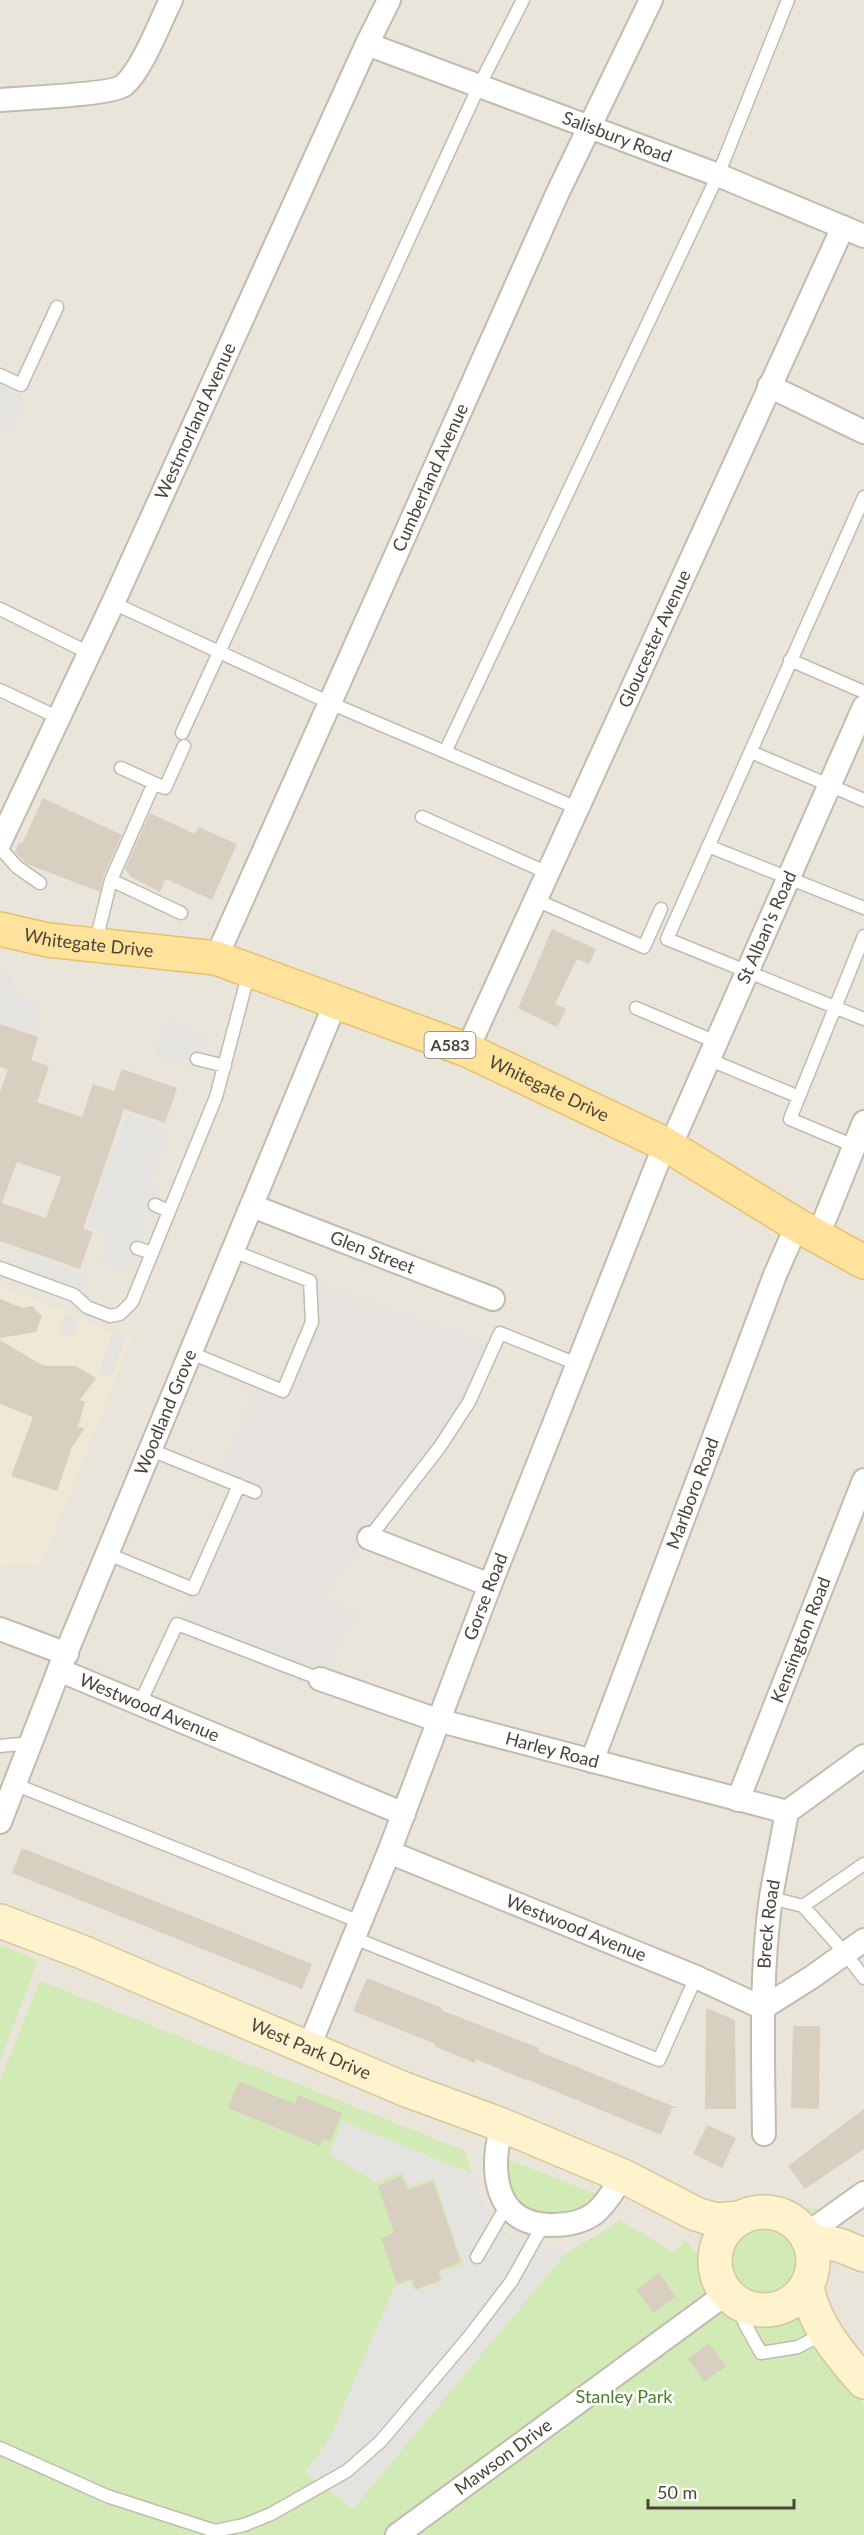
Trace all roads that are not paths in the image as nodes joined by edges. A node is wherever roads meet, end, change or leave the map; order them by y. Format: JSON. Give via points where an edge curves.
{"nodes":[{"id":1,"x":171,"y":0,"type":"edge"},
{"id":2,"x":390,"y":0,"type":"edge"},
{"id":3,"x":523,"y":0,"type":"edge"},
{"id":4,"x":651,"y":0,"type":"edge"},
{"id":5,"x":788,"y":0,"type":"edge"},
{"id":6,"x":367,"y":44,"type":"junction"},
{"id":7,"x":478,"y":87,"type":"junction"},
{"id":8,"x":0,"y":100,"type":"edge"},
{"id":9,"x":590,"y":127,"type":"junction"},
{"id":10,"x":718,"y":175,"type":"junction"},
{"id":11,"x":843,"y":227,"type":"junction"},
{"id":12,"x":864,"y":236,"type":"edge"},
{"id":13,"x":57,"y":307,"type":"dead end"},
{"id":14,"x":0,"y":375,"type":"edge"},
{"id":15,"x":769,"y":386,"type":"junction"},
{"id":16,"x":864,"y":432,"type":"edge"},
{"id":17,"x":864,"y":497,"type":"edge"},
{"id":18,"x":113,"y":603,"type":"junction"},
{"id":19,"x":0,"y":609,"type":"edge"},
{"id":20,"x":89,"y":653,"type":"junction"},
{"id":21,"x":219,"y":653,"type":"junction"},
{"id":22,"x":790,"y":660,"type":"junction"},
{"id":23,"x":0,"y":690,"type":"edge"},
{"id":24,"x":864,"y":692,"type":"edge"},
{"id":25,"x":330,"y":703,"type":"junction"},
{"id":26,"x":864,"y":707,"type":"edge"},
{"id":27,"x":59,"y":718,"type":"junction"},
{"id":28,"x":445,"y":752,"type":"junction"},
{"id":29,"x":751,"y":753,"type":"junction"},
{"id":30,"x":121,"y":768,"type":"dead end"},
{"id":31,"x":154,"y":783,"type":"junction"},
{"id":32,"x":830,"y":786,"type":"junction"},
{"id":33,"x":864,"y":800,"type":"edge"},
{"id":34,"x":577,"y":808,"type":"junction"},
{"id":35,"x":422,"y":817,"type":"dead end"},
{"id":36,"x":0,"y":842,"type":"edge"},
{"id":37,"x":708,"y":846,"type":"junction"},
{"id":38,"x":0,"y":848,"type":"edge"},
{"id":39,"x":548,"y":873,"type":"junction"},
{"id":40,"x":789,"y":879,"type":"junction"},
{"id":41,"x":111,"y":880,"type":"junction"},
{"id":42,"x":40,"y":883,"type":"dead end"},
{"id":43,"x":536,"y":900,"type":"junction"},
{"id":44,"x":864,"y":908,"type":"edge"},
{"id":45,"x":661,"y":909,"type":"dead end"},
{"id":46,"x":181,"y":913,"type":"dead end"},
{"id":47,"x":0,"y":928,"type":"edge"},
{"id":48,"x":864,"y":936,"type":"edge"},
{"id":49,"x":94,"y":945,"type":"junction"},
{"id":50,"x":216,"y":958,"type":"junction"},
{"id":51,"x":249,"y":971,"type":"junction"},
{"id":52,"x":747,"y":972,"type":"junction"},
{"id":53,"x":335,"y":1004,"type":"junction"},
{"id":54,"x":834,"y":1007,"type":"junction"},
{"id":55,"x":636,"y":1008,"type":"dead end"},
{"id":56,"x":864,"y":1019,"type":"edge"},
{"id":57,"x":467,"y":1050,"type":"junction"},
{"id":58,"x":712,"y":1051,"type":"junction"},
{"id":59,"x":197,"y":1059,"type":"dead end"},
{"id":60,"x":225,"y":1066,"type":"junction"},
{"id":61,"x":799,"y":1097,"type":"junction"},
{"id":62,"x":864,"y":1122,"type":"edge"},
{"id":63,"x":668,"y":1145,"type":"junction"},
{"id":64,"x":859,"y":1148,"type":"edge"},
{"id":65,"x":155,"y":1205,"type":"dead end"},
{"id":66,"x":252,"y":1206,"type":"junction"},
{"id":67,"x":170,"y":1210,"type":"junction"},
{"id":68,"x":808,"y":1230,"type":"junction"},
{"id":69,"x":138,"y":1248,"type":"dead end"},
{"id":70,"x":233,"y":1251,"type":"junction"},
{"id":71,"x":152,"y":1254,"type":"junction"},
{"id":72,"x":864,"y":1262,"type":"edge"},
{"id":73,"x":0,"y":1268,"type":"edge"},
{"id":74,"x":493,"y":1299,"type":"dead end"},
{"id":75,"x":190,"y":1353,"type":"junction"},
{"id":76,"x":577,"y":1364,"type":"junction"},
{"id":77,"x":151,"y":1450,"type":"junction"},
{"id":78,"x":864,"y":1480,"type":"edge"},
{"id":79,"x":239,"y":1485,"type":"junction"},
{"id":80,"x":255,"y":1492,"type":"dead end"},
{"id":81,"x":369,"y":1538,"type":"joint"},
{"id":82,"x":108,"y":1554,"type":"junction"},
{"id":83,"x":490,"y":1585,"type":"junction"},
{"id":84,"x":0,"y":1629,"type":"edge"},
{"id":85,"x":63,"y":1662,"type":"junction"},
{"id":86,"x":320,"y":1679,"type":"joint"},
{"id":87,"x":140,"y":1703,"type":"junction"},
{"id":88,"x":437,"y":1720,"type":"junction"},
{"id":89,"x":30,"y":1743,"type":"junction"},
{"id":90,"x":0,"y":1746,"type":"edge"},
{"id":91,"x":864,"y":1756,"type":"edge"},
{"id":92,"x":592,"y":1761,"type":"junction"},
{"id":93,"x":14,"y":1784,"type":"junction"},
{"id":94,"x":738,"y":1800,"type":"junction"},
{"id":95,"x":788,"y":1812,"type":"junction"},
{"id":96,"x":404,"y":1814,"type":"junction"},
{"id":97,"x":0,"y":1822,"type":"edge"},
{"id":98,"x":389,"y":1852,"type":"junction"},
{"id":99,"x":864,"y":1864,"type":"edge"},
{"id":100,"x":771,"y":1898,"type":"junction"},
{"id":101,"x":803,"y":1906,"type":"junction"},
{"id":102,"x":0,"y":1921,"type":"edge"},
{"id":103,"x":357,"y":1930,"type":"junction"},
{"id":104,"x":864,"y":1940,"type":"edge"},
{"id":105,"x":845,"y":1953,"type":"junction"},
{"id":106,"x":696,"y":1977,"type":"junction"},
{"id":107,"x":864,"y":1978,"type":"edge"},
{"id":108,"x":763,"y":2008,"type":"junction"},
{"id":109,"x":308,"y":2049,"type":"junction"},
{"id":110,"x":502,"y":2125,"type":"junction"},
{"id":111,"x":764,"y":2134,"type":"dead end"},
{"id":112,"x":623,"y":2175,"type":"junction"},
{"id":113,"x":864,"y":2193,"type":"edge"},
{"id":114,"x":507,"y":2205,"type":"junction"},
{"id":115,"x":741,"y":2218,"type":"junction"},
{"id":116,"x":543,"y":2225,"type":"junction"},
{"id":117,"x":807,"y":2237,"type":"junction"},
{"id":118,"x":864,"y":2255,"type":"edge"},
{"id":119,"x":477,"y":2257,"type":"dead end"},
{"id":120,"x":864,"y":2270,"type":"edge"},
{"id":121,"x":809,"y":2281,"type":"junction"},
{"id":122,"x":727,"y":2288,"type":"junction"},
{"id":123,"x":776,"y":2309,"type":"junction"},
{"id":124,"x":828,"y":2342,"type":"junction"},
{"id":125,"x":864,"y":2382,"type":"edge"},
{"id":126,"x":0,"y":2448,"type":"edge"},
{"id":127,"x":397,"y":2535,"type":"edge"}],
"edges":[{"from":1,"to":8,"type":"street","via":[[136,70],[123,87]]},
{"from":2,"to":6,"type":"street","name":"Westmorland Avenue"},
{"from":3,"to":7,"type":"lane"},
{"from":4,"to":9,"type":"street","name":"Cumberland Avenue"},
{"from":5,"to":10,"type":"lane"},
{"from":6,"to":7,"type":"street","name":"Salisbury Road"},
{"from":6,"to":18,"type":"street","name":"Westmorland Avenue"},
{"from":7,"to":9,"type":"street","name":"Salisbury Road"},
{"from":7,"to":21,"type":"lane"},
{"from":9,"to":10,"type":"street","name":"Salisbury Road"},
{"from":9,"to":25,"type":"street","name":"Cumberland Avenue"},
{"from":10,"to":11,"type":"street","name":"Salisbury Road"},
{"from":10,"to":28,"type":"lane"},
{"from":11,"to":12,"type":"street","name":"Salisbury Road"},
{"from":11,"to":15,"type":"street","name":"Gloucester Avenue"},
{"from":13,"to":14,"type":"lane","via":[[21,385]]},
{"from":15,"to":16,"type":"street"},
{"from":15,"to":34,"type":"street","name":"Gloucester Avenue"},
{"from":17,"to":22,"type":"lane"},
{"from":18,"to":20,"type":"street","name":"Westmorland Avenue"},
{"from":18,"to":21,"type":"lane"},
{"from":19,"to":20,"type":"lane"},
{"from":20,"to":27,"type":"street","name":"Westmorland Avenue"},
{"from":21,"to":25,"type":"lane"},
{"from":21,"to":31,"type":"lane","via":[[165,788]]},
{"from":22,"to":24,"type":"lane"},
{"from":22,"to":29,"type":"lane"},
{"from":23,"to":27,"type":"lane"},
{"from":25,"to":28,"type":"lane"},
{"from":25,"to":50,"type":"street","name":"Cumberland Avenue"},
{"from":26,"to":32,"type":"street","name":"St Alban's Road"},
{"from":27,"to":36,"type":"street","name":"Westmorland Avenue"},
{"from":28,"to":34,"type":"lane"},
{"from":29,"to":32,"type":"lane"},
{"from":29,"to":37,"type":"lane"},
{"from":30,"to":31,"type":"lane"},
{"from":31,"to":41,"type":"lane"},
{"from":32,"to":33,"type":"lane"},
{"from":32,"to":40,"type":"street","name":"St Alban's Road"},
{"from":34,"to":39,"type":"street","name":"Gloucester Avenue"},
{"from":35,"to":39,"type":"lane"},
{"from":37,"to":40,"type":"lane"},
{"from":37,"to":52,"type":"lane","via":[[667,939]]},
{"from":38,"to":42,"type":"lane","via":[[17,867]]},
{"from":39,"to":43,"type":"street","name":"Gloucester Avenue"},
{"from":40,"to":44,"type":"lane"},
{"from":40,"to":52,"type":"street","name":"St Alban's Road"},
{"from":41,"to":46,"type":"lane"},
{"from":41,"to":49,"type":"lane"},
{"from":43,"to":45,"type":"lane","via":[[644,947]]},
{"from":43,"to":57,"type":"street","name":"Gloucester Avenue"},
{"from":47,"to":49,"type":"main road","name":"Whitegate Drive","number":"A583","via":[[48,940]]},
{"from":48,"to":54,"type":"lane"},
{"from":49,"to":50,"type":"main road","name":"Whitegate Drive","number":"A583"},
{"from":50,"to":51,"type":"main road","name":"Whitegate Drive","number":"A583"},
{"from":51,"to":53,"type":"main road","name":"Whitegate Drive","number":"A583"},
{"from":51,"to":60,"type":"lane"},
{"from":52,"to":54,"type":"lane"},
{"from":52,"to":58,"type":"street","name":"St Alban's Road"},
{"from":53,"to":57,"type":"main road","name":"Whitegate Drive","number":"A583"},
{"from":53,"to":66,"type":"street","name":"Woodland Grove"},
{"from":54,"to":56,"type":"lane"},
{"from":54,"to":61,"type":"lane"},
{"from":55,"to":58,"type":"lane"},
{"from":57,"to":63,"type":"main road","name":"Whitegate Drive","number":"A583"},
{"from":58,"to":61,"type":"lane"},
{"from":58,"to":63,"type":"street","name":"St Alban's Road"},
{"from":59,"to":60,"type":"lane"},
{"from":60,"to":67,"type":"lane"},
{"from":61,"to":64,"type":"lane","via":[[790,1119]]},
{"from":62,"to":64,"type":"street","name":"Marlboro Road"},
{"from":63,"to":68,"type":"main road","name":"Whitegate Drive","number":"A583"},
{"from":63,"to":76,"type":"street","name":"Gorse Road"},
{"from":64,"to":68,"type":"street","name":"Marlboro Road"},
{"from":65,"to":67,"type":"lane"},
{"from":66,"to":70,"type":"street","name":"Woodland Grove"},
{"from":66,"to":74,"type":"street","name":"Glen Street"},
{"from":67,"to":71,"type":"lane"},
{"from":68,"to":72,"type":"main road","name":"Whitegate Drive","number":"A583"},
{"from":68,"to":92,"type":"street","name":"Marlboro Road","via":[[775,1275]]},
{"from":69,"to":71,"type":"lane"},
{"from":70,"to":75,"type":"street","name":"Woodland Grove"},
{"from":70,"to":75,"type":"lane","via":[[310,1281],[312,1322],[283,1391]]},
{"from":71,"to":73,"type":"lane","via":[[132,1302],[120,1314],[110,1316],[87,1307],[74,1295]]},
{"from":75,"to":77,"type":"street","name":"Woodland Grove"},
{"from":76,"to":81,"type":"lane","via":[[500,1333],[469,1402],[439,1448]]},
{"from":76,"to":83,"type":"street","name":"Gorse Road"},
{"from":77,"to":79,"type":"lane"},
{"from":77,"to":82,"type":"street","name":"Woodland Grove"},
{"from":78,"to":94,"type":"street","name":"Kensington Road"},
{"from":79,"to":80,"type":"lane"},
{"from":79,"to":82,"type":"lane","via":[[194,1589]]},
{"from":81,"to":83,"type":"street"},
{"from":82,"to":85,"type":"street","name":"Woodland Grove"},
{"from":83,"to":88,"type":"street","name":"Gorse Road"},
{"from":84,"to":85,"type":"street","name":"Westwood Avenue"},
{"from":85,"to":87,"type":"street","name":"Westwood Avenue"},
{"from":85,"to":89,"type":"street","name":"Woodland Grove"},
{"from":86,"to":87,"type":"lane","via":[[177,1624]]},
{"from":86,"to":88,"type":"street","name":"Harley Road"},
{"from":87,"to":96,"type":"street","name":"Westwood Avenue"},
{"from":88,"to":92,"type":"street","name":"Harley Road"},
{"from":88,"to":96,"type":"street","name":"Gorse Road"},
{"from":89,"to":90,"type":"lane"},
{"from":89,"to":93,"type":"street","name":"Woodland Grove"},
{"from":91,"to":95,"type":"street"},
{"from":92,"to":94,"type":"street","name":"Harley Road"},
{"from":93,"to":97,"type":"street","name":"Woodland Grove"},
{"from":93,"to":103,"type":"lane"},
{"from":94,"to":95,"type":"street","name":"Harley Road"},
{"from":95,"to":100,"type":"street","name":"Breck Road"},
{"from":96,"to":98,"type":"street","name":"Gorse Road"},
{"from":98,"to":103,"type":"street","name":"Gorse Road"},
{"from":98,"to":106,"type":"street","name":"Westwood Avenue"},
{"from":99,"to":101,"type":"lane"},
{"from":100,"to":101,"type":"lane"},
{"from":100,"to":108,"type":"street","name":"Breck Road"},
{"from":101,"to":105,"type":"lane"},
{"from":102,"to":109,"type":"street","name":"West Park Drive"},
{"from":103,"to":106,"type":"lane","via":[[659,2060]]},
{"from":103,"to":109,"type":"street","name":"Gorse Road"},
{"from":104,"to":105,"type":"street"},
{"from":105,"to":107,"type":"lane"},
{"from":105,"to":108,"type":"street"},
{"from":106,"to":108,"type":"street","name":"Westwood Avenue"},
{"from":108,"to":111,"type":"street","name":"Breck Road"},
{"from":109,"to":110,"type":"street","name":"West Park Drive"},
{"from":110,"to":112,"type":"street","name":"West Park Drive"},
{"from":110,"to":114,"type":"street","via":[[495,2164]]},
{"from":112,"to":115,"type":"street","name":"West Park Drive","via":[[705,2217]]},
{"from":112,"to":116,"type":"street","via":[[596,2212],[578,2223]]},
{"from":112,"to":122,"type":"street","name":"West Park Drive","via":[[688,2230]]},
{"from":113,"to":117,"type":"street"},
{"from":114,"to":116,"type":"street","via":[[530,2223]]},
{"from":114,"to":119,"type":"lane"},
{"from":115,"to":117,"type":"street","via":[[771,2213],[791,2220]]},
{"from":115,"to":122,"type":"street","via":[[726,2230],[715,2257]]},
{"from":116,"to":126,"type":"lane","via":[[511,2282],[381,2441],[347,2471],[271,2514],[215,2531],[107,2496]]},
{"from":117,"to":118,"type":"street"},
{"from":117,"to":121,"type":"street","via":[[813,2257]]},
{"from":120,"to":121,"type":"street","via":[[832,2268]]},
{"from":121,"to":123,"type":"street","via":[[794,2301]]},
{"from":121,"to":124,"type":"street","via":[[814,2313]]},
{"from":122,"to":123,"type":"street","via":[[758,2310]]},
{"from":122,"to":124,"type":"lane","via":[[761,2353]]},
{"from":122,"to":127,"type":"street","name":"Mawson Drive"},
{"from":123,"to":124,"type":"street"},
{"from":124,"to":125,"type":"street"}]}
